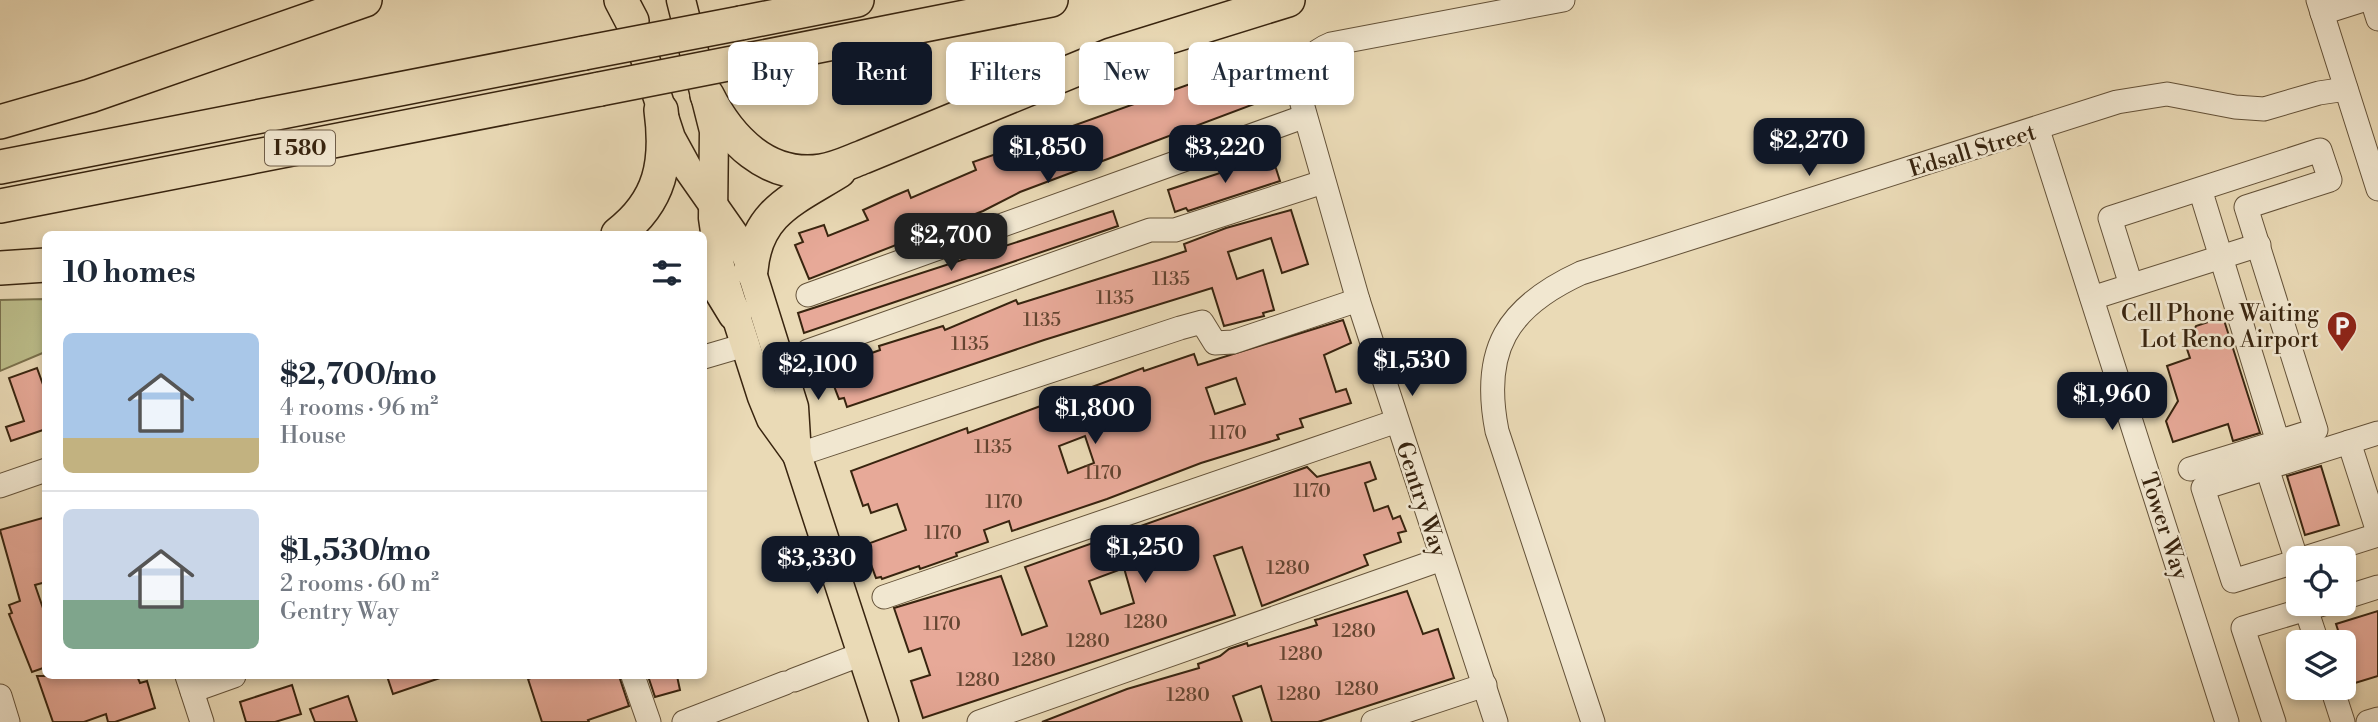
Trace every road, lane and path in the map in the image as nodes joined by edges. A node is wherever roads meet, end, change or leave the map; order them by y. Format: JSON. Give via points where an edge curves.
{"nodes":[{"id":1,"x":365,"y":0,"type":"edge"},
{"id":2,"x":681,"y":0,"type":"edge"},
{"id":3,"x":857,"y":0,"type":"edge"},
{"id":4,"x":1051,"y":0,"type":"edge"},
{"id":5,"x":1288,"y":0,"type":"edge"},
{"id":6,"x":1563,"y":0,"type":"edge"},
{"id":7,"x":2363,"y":0,"type":"edge"},
{"id":8,"x":2372,"y":0,"type":"edge"},
{"id":9,"x":2320,"y":6,"type":"edge"},
{"id":10,"x":626,"y":7,"type":"edge"},
{"id":11,"x":2378,"y":19,"type":"edge"},
{"id":12,"x":2346,"y":89,"type":"junction"},
{"id":13,"x":707,"y":95,"type":"junction"},
{"id":14,"x":661,"y":110,"type":"junction"},
{"id":15,"x":1303,"y":117,"type":"junction"},
{"id":16,"x":0,"y":122,"type":"edge"},
{"id":17,"x":2038,"y":130,"type":"junction"},
{"id":18,"x":2371,"y":141,"type":"edge"},
{"id":19,"x":863,"y":157,"type":"junction"},
{"id":20,"x":0,"y":167,"type":"edge"},
{"id":21,"x":1323,"y":183,"type":"junction"},
{"id":22,"x":2200,"y":189,"type":"junction"},
{"id":23,"x":2378,"y":189,"type":"edge"},
{"id":24,"x":713,"y":205,"type":"junction"},
{"id":25,"x":0,"y":206,"type":"edge"},
{"id":26,"x":621,"y":231,"type":"edge"},
{"id":27,"x":2259,"y":245,"type":"junction"},
{"id":28,"x":2221,"y":257,"type":"junction"},
{"id":29,"x":42,"y":265,"type":"edge"},
{"id":30,"x":0,"y":268,"type":"edge"},
{"id":31,"x":751,"y":270,"type":"junction"},
{"id":32,"x":707,"y":273,"type":"edge"},
{"id":33,"x":2132,"y":285,"type":"junction"},
{"id":34,"x":808,"y":295,"type":"dead end"},
{"id":35,"x":2092,"y":298,"type":"junction"},
{"id":36,"x":1358,"y":300,"type":"junction"},
{"id":37,"x":740,"y":329,"type":"junction"},
{"id":38,"x":808,"y":351,"type":"dead end"},
{"id":39,"x":707,"y":355,"type":"edge"},
{"id":40,"x":1397,"y":421,"type":"junction"},
{"id":41,"x":2378,"y":433,"type":"edge"},
{"id":42,"x":2278,"y":442,"type":"junction"},
{"id":43,"x":2349,"y":442,"type":"junction"},
{"id":44,"x":797,"y":455,"type":"junction"},
{"id":45,"x":2267,"y":468,"type":"junction"},
{"id":46,"x":2190,"y":469,"type":"dead end"},
{"id":47,"x":42,"y":471,"type":"edge"},
{"id":48,"x":0,"y":486,"type":"edge"},
{"id":49,"x":2378,"y":533,"type":"edge"},
{"id":50,"x":2295,"y":546,"type":"edge"},
{"id":51,"x":2340,"y":546,"type":"edge"},
{"id":52,"x":1442,"y":559,"type":"junction"},
{"id":53,"x":2286,"y":564,"type":"edge"},
{"id":54,"x":2378,"y":587,"type":"edge"},
{"id":55,"x":2356,"y":594,"type":"edge"},
{"id":56,"x":884,"y":597,"type":"dead end"},
{"id":57,"x":2286,"y":615,"type":"edge"},
{"id":58,"x":862,"y":654,"type":"junction"},
{"id":59,"x":215,"y":679,"type":"edge"},
{"id":60,"x":634,"y":679,"type":"edge"},
{"id":61,"x":189,"y":683,"type":"edge"},
{"id":62,"x":1485,"y":685,"type":"junction"},
{"id":63,"x":0,"y":696,"type":"edge"},
{"id":64,"x":2336,"y":700,"type":"edge"},
{"id":65,"x":2378,"y":719,"type":"edge"},
{"id":66,"x":8,"y":722,"type":"edge"},
{"id":67,"x":202,"y":722,"type":"edge"},
{"id":68,"x":649,"y":722,"type":"edge"},
{"id":69,"x":686,"y":722,"type":"edge"},
{"id":70,"x":884,"y":722,"type":"edge"},
{"id":71,"x":979,"y":722,"type":"edge"},
{"id":72,"x":1373,"y":722,"type":"edge"},
{"id":73,"x":1496,"y":722,"type":"edge"},
{"id":74,"x":1593,"y":722,"type":"edge"},
{"id":75,"x":2227,"y":722,"type":"edge"},
{"id":76,"x":2274,"y":722,"type":"edge"},
{"id":77,"x":2343,"y":722,"type":"edge"},
{"id":78,"x":2368,"y":722,"type":"edge"}],
"edges":[{"from":1,"to":16,"type":"highway","via":[[90,96]]},
{"from":2,"to":13,"type":"main road"},
{"from":3,"to":20,"type":"highway","number":"I 580","bridge":true},
{"from":4,"to":25,"type":"highway","number":"I 580","bridge":true},
{"from":5,"to":19,"type":"highway","via":[[1111,55]]},
{"from":6,"to":15,"type":"street","name":"Gentry Way","via":[[1315,50],[1297,86]]},
{"from":7,"to":9,"type":"street"},
{"from":8,"to":11,"type":"street"},
{"from":9,"to":12,"type":"street"},
{"from":10,"to":14,"type":"main road"},
{"from":12,"to":17,"type":"street","name":"Edsall Street","via":[[2264,109],[2167,94],[2142,96]]},
{"from":12,"to":18,"type":"street"},
{"from":13,"to":19,"type":"highway","via":[[732,137],[760,159],[780,167],[822,171]]},
{"from":13,"to":24,"type":"main road","via":[[716,152]]},
{"from":14,"to":24,"type":"main road","via":[[679,153]]},
{"from":14,"to":26,"type":"highway","via":[[663,154],[657,185],[644,210]]},
{"from":15,"to":21,"type":"street","name":"Gentry Way"},
{"from":15,"to":34,"type":"street"},
{"from":17,"to":35,"type":"street","name":"Tower Way"},
{"from":17,"to":74,"type":"street","name":"Edsall Street","via":[[1581,273],[1552,286],[1517,314],[1501,340],[1490,397],[1497,431]]},
{"from":18,"to":23,"type":"street"},
{"from":19,"to":31,"type":"highway","via":[[775,212],[757,237]]},
{"from":21,"to":36,"type":"street","name":"Gentry Way"},
{"from":21,"to":38,"type":"street","via":[[1175,230],[1150,230]]},
{"from":22,"to":27,"type":"street","via":[[2320,150],[2330,180],[2246,207]]},
{"from":22,"to":28,"type":"street"},
{"from":22,"to":33,"type":"street","via":[[2110,218]]},
{"from":24,"to":31,"type":"main road","via":[[743,246]]},
{"from":24,"to":37,"type":"main road","via":[[714,240]]},
{"from":27,"to":28,"type":"street"},
{"from":27,"to":42,"type":"street","via":[[2316,430]]},
{"from":28,"to":33,"type":"street"},
{"from":28,"to":42,"type":"street"},
{"from":29,"to":30,"type":"highway"},
{"from":31,"to":44,"type":"main road","via":[[794,407]]},
{"from":32,"to":37,"type":"highway"},
{"from":33,"to":35,"type":"street"},
{"from":35,"to":75,"type":"street","name":"Tower Way"},
{"from":36,"to":40,"type":"street","name":"Gentry Way"},
{"from":36,"to":44,"type":"street","via":[[1233,342],[1215,343],[1202,322],[1180,328]]},
{"from":37,"to":39,"type":"street"},
{"from":37,"to":44,"type":"main road","via":[[771,419]]},
{"from":40,"to":52,"type":"street","name":"Gentry Way"},
{"from":40,"to":56,"type":"street"},
{"from":41,"to":43,"type":"street"},
{"from":42,"to":46,"type":"street"},
{"from":43,"to":45,"type":"street"},
{"from":43,"to":49,"type":"street"},
{"from":44,"to":58,"type":"main road"},
{"from":45,"to":50,"type":"street"},
{"from":45,"to":53,"type":"street","via":[[2203,488],[2233,581]]},
{"from":47,"to":48,"type":"street"},
{"from":49,"to":51,"type":"street"},
{"from":52,"to":62,"type":"street","name":"Gentry Way"},
{"from":52,"to":71,"type":"street"},
{"from":54,"to":55,"type":"street"},
{"from":57,"to":76,"type":"street","via":[[2243,628]]},
{"from":58,"to":69,"type":"street"},
{"from":58,"to":70,"type":"main road"},
{"from":59,"to":61,"type":"street"},
{"from":60,"to":68,"type":"street"},
{"from":61,"to":67,"type":"street"},
{"from":62,"to":72,"type":"street"},
{"from":62,"to":73,"type":"street","name":"Gentry Way"},
{"from":63,"to":66,"type":"street"},
{"from":64,"to":77,"type":"street"},
{"from":65,"to":78,"type":"street"}]}
